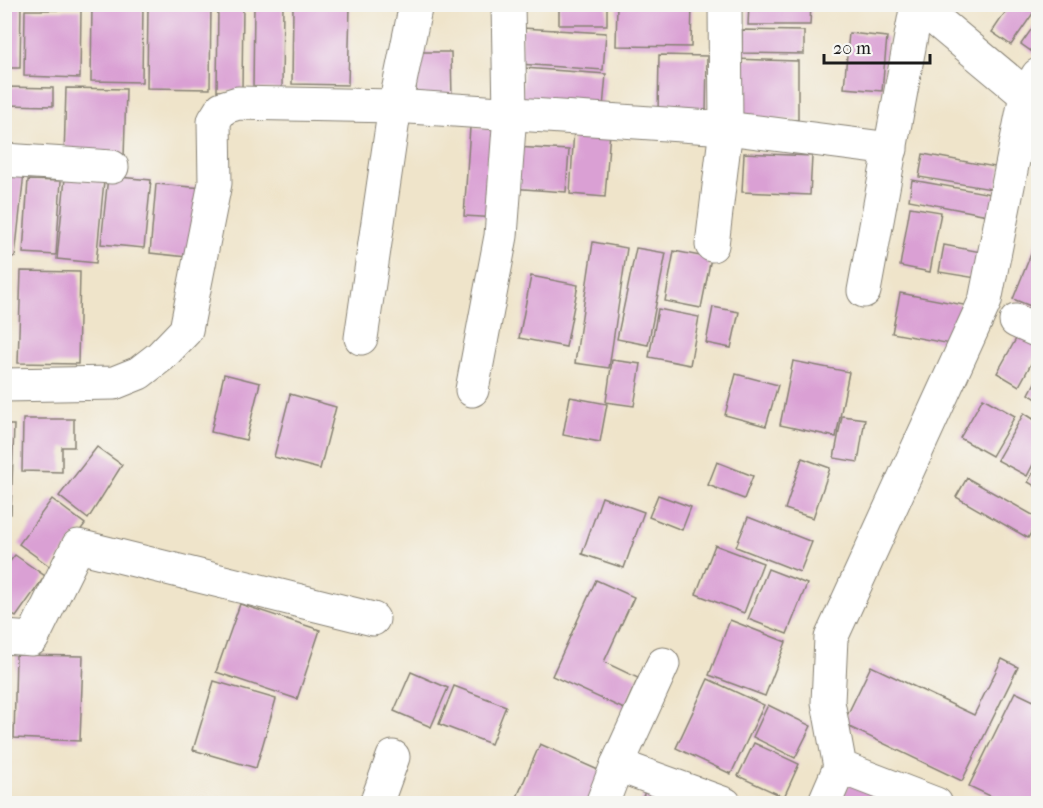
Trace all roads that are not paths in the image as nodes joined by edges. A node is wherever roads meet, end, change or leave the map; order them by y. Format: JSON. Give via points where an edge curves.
{"nodes":[{"id":1,"x":416,"y":4,"type":"edge"},
{"id":2,"x":508,"y":4,"type":"edge"},
{"id":3,"x":725,"y":4,"type":"edge"},
{"id":4,"x":1034,"y":91,"type":"edge"},
{"id":5,"x":395,"y":106,"type":"junction"},
{"id":6,"x":510,"y":114,"type":"junction"},
{"id":7,"x":726,"y":128,"type":"junction"},
{"id":8,"x":891,"y":149,"type":"junction"},
{"id":9,"x":4,"y":160,"type":"edge"},
{"id":10,"x":112,"y":167,"type":"dead end"},
{"id":11,"x":712,"y":245,"type":"dead end"},
{"id":12,"x":864,"y":291,"type":"dead end"},
{"id":13,"x":361,"y":338,"type":"dead end"},
{"id":14,"x":4,"y":385,"type":"edge"},
{"id":15,"x":472,"y":390,"type":"dead end"},
{"id":16,"x":373,"y":619,"type":"dead end"},
{"id":17,"x":4,"y":637,"type":"edge"},
{"id":18,"x":663,"y":664,"type":"dead end"},
{"id":19,"x":393,"y":757,"type":"dead end"},
{"id":20,"x":617,"y":765,"type":"junction"},
{"id":21,"x":840,"y":767,"type":"junction"},
{"id":22,"x":376,"y":804,"type":"edge"},
{"id":23,"x":602,"y":804,"type":"edge"},
{"id":24,"x":725,"y":804,"type":"edge"},
{"id":25,"x":824,"y":804,"type":"edge"},
{"id":26,"x":936,"y":804,"type":"edge"}],
"edges":[{"from":1,"to":5,"type":"street"},
{"from":2,"to":6,"type":"street"},
{"from":3,"to":7,"type":"street"},
{"from":4,"to":8,"type":"street","via":[[917,4]]},
{"from":4,"to":21,"type":"street","via":[[985,301],[831,638],[828,702]]},
{"from":5,"to":6,"type":"street"},
{"from":5,"to":13,"type":"street"},
{"from":5,"to":14,"type":"street","via":[[252,102],[222,108],[214,121],[215,183],[186,330],[139,373],[114,383]]},
{"from":6,"to":7,"type":"street"},
{"from":6,"to":15,"type":"street","via":[[501,236]]},
{"from":7,"to":8,"type":"street"},
{"from":7,"to":11,"type":"street"},
{"from":8,"to":12,"type":"street"},
{"from":9,"to":10,"type":"street"},
{"from":16,"to":17,"type":"street","via":[[78,546],[32,639]]},
{"from":18,"to":20,"type":"street"},
{"from":19,"to":22,"type":"street"},
{"from":20,"to":23,"type":"street"},
{"from":20,"to":24,"type":"street"},
{"from":21,"to":25,"type":"street"},
{"from":21,"to":26,"type":"street"}]}
